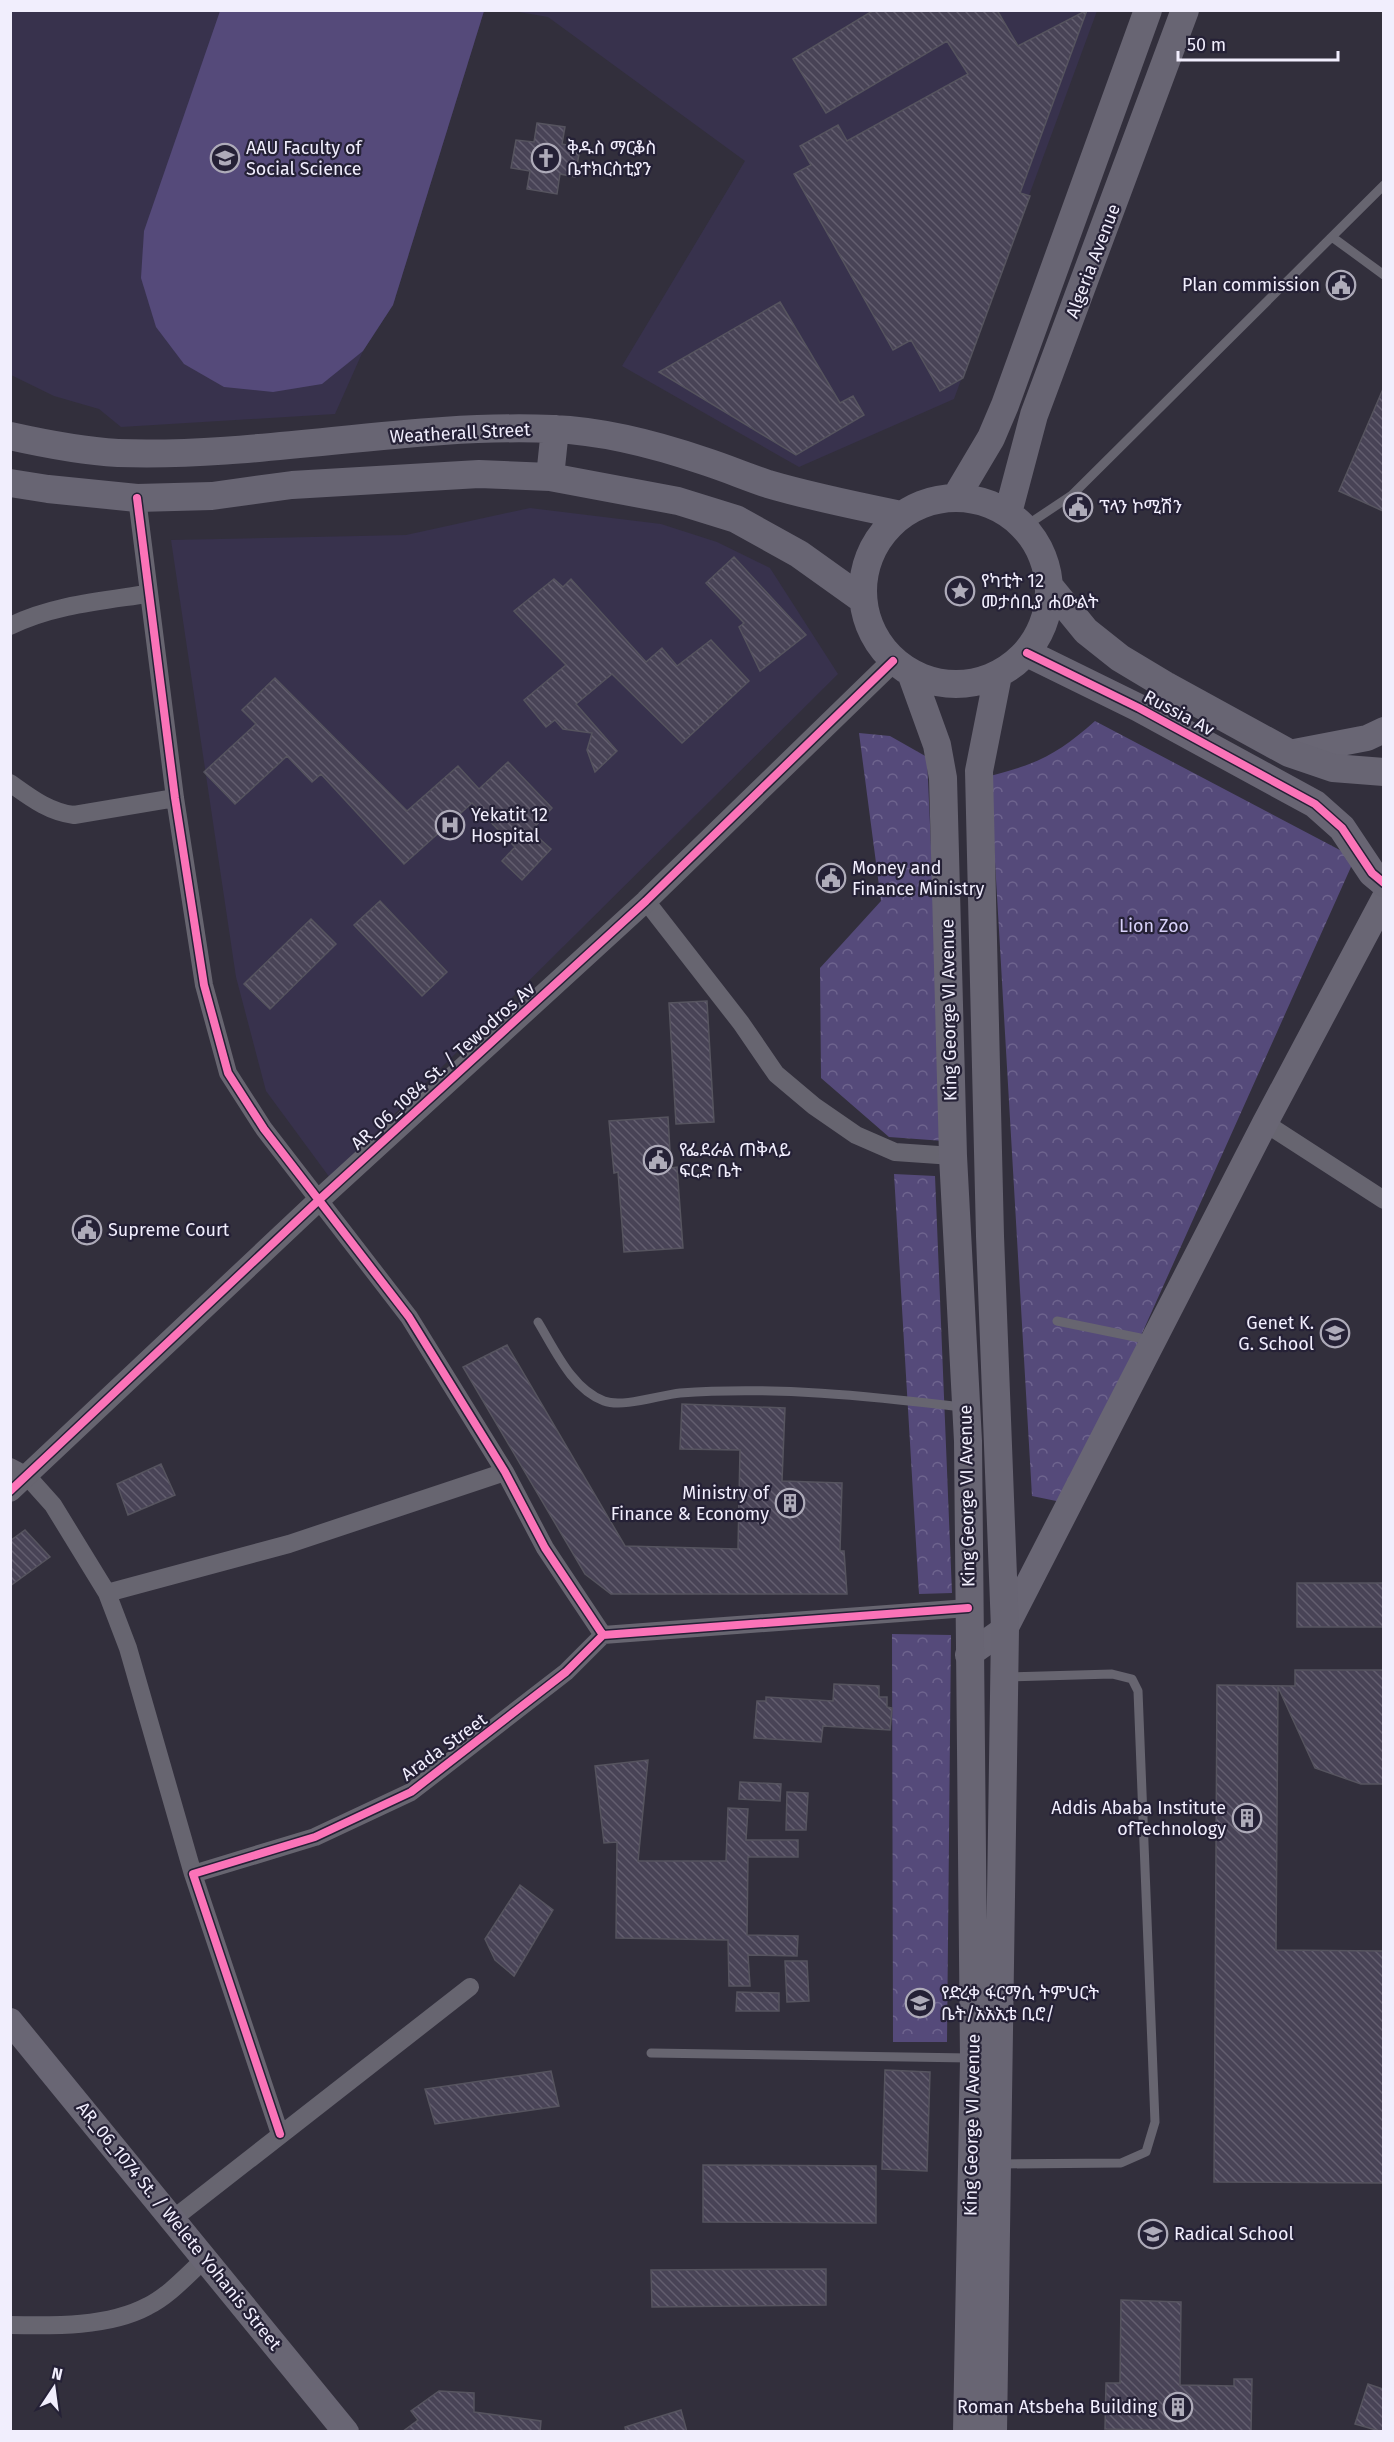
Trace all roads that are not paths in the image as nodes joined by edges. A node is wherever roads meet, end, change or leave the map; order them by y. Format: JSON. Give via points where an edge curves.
{"nodes":[{"id":1,"x":1148,"y":10,"type":"edge"},
{"id":2,"x":1185,"y":10,"type":"edge"},
{"id":3,"x":1383,"y":185,"type":"edge"},
{"id":4,"x":1332,"y":237,"type":"junction"},
{"id":5,"x":1062,"y":248,"type":"junction"},
{"id":6,"x":1095,"y":258,"type":"junction"},
{"id":7,"x":1383,"y":275,"type":"edge"},
{"id":8,"x":555,"y":429,"type":"junction"},
{"id":9,"x":10,"y":436,"type":"edge"},
{"id":10,"x":550,"y":477,"type":"junction"},
{"id":11,"x":10,"y":483,"type":"edge"},
{"id":12,"x":956,"y":497,"type":"junction"},
{"id":13,"x":137,"y":498,"type":"junction"},
{"id":14,"x":901,"y":515,"type":"junction"},
{"id":15,"x":1016,"y":520,"type":"junction"},
{"id":16,"x":1050,"y":587,"type":"junction"},
{"id":17,"x":147,"y":594,"type":"junction"},
{"id":18,"x":862,"y":599,"type":"junction"},
{"id":19,"x":10,"y":626,"type":"edge"},
{"id":20,"x":1027,"y":653,"type":"junction"},
{"id":21,"x":902,"y":667,"type":"junction"},
{"id":22,"x":998,"y":675,"type":"junction"},
{"id":23,"x":1383,"y":730,"type":"edge"},
{"id":24,"x":1289,"y":753,"type":"junction"},
{"id":25,"x":1383,"y":772,"type":"edge"},
{"id":26,"x":10,"y":783,"type":"edge"},
{"id":27,"x":175,"y":798,"type":"junction"},
{"id":28,"x":1383,"y":883,"type":"edge"},
{"id":29,"x":1383,"y":899,"type":"edge"},
{"id":30,"x":646,"y":901,"type":"junction"},
{"id":31,"x":1265,"y":1123,"type":"junction"},
{"id":32,"x":953,"y":1156,"type":"junction"},
{"id":33,"x":320,"y":1199,"type":"junction"},
{"id":34,"x":1383,"y":1200,"type":"edge"},
{"id":35,"x":990,"y":1236,"type":"junction"},
{"id":36,"x":958,"y":1243,"type":"junction"},
{"id":37,"x":1057,"y":1321,"type":"dead end"},
{"id":38,"x":538,"y":1322,"type":"dead end"},
{"id":39,"x":1140,"y":1338,"type":"dead end"},
{"id":40,"x":982,"y":1407,"type":"junction"},
{"id":41,"x":19,"y":1471,"type":"edge"},
{"id":42,"x":505,"y":1472,"type":"junction"},
{"id":43,"x":10,"y":1491,"type":"edge"},
{"id":44,"x":107,"y":1593,"type":"junction"},
{"id":45,"x":968,"y":1608,"type":"junction"},
{"id":46,"x":1005,"y":1629,"type":"junction"},
{"id":47,"x":603,"y":1635,"type":"junction"},
{"id":48,"x":968,"y":1655,"type":"junction"},
{"id":49,"x":1004,"y":1678,"type":"junction"},
{"id":50,"x":193,"y":1874,"type":"junction"},
{"id":51,"x":470,"y":1987,"type":"dead end"},
{"id":52,"x":10,"y":2021,"type":"edge"},
{"id":53,"x":651,"y":2053,"type":"dead end"},
{"id":54,"x":986,"y":2058,"type":"junction"},
{"id":55,"x":280,"y":2134,"type":"junction"},
{"id":56,"x":984,"y":2164,"type":"junction"},
{"id":57,"x":173,"y":2218,"type":"junction"},
{"id":58,"x":206,"y":2259,"type":"junction"},
{"id":59,"x":10,"y":2325,"type":"edge"},
{"id":60,"x":346,"y":2432,"type":"edge"},
{"id":61,"x":967,"y":2432,"type":"edge"},
{"id":62,"x":993,"y":2432,"type":"edge"}],
"edges":[{"from":1,"to":5,"type":"main road","name":"Algeria Avenue"},
{"from":2,"to":6,"type":"main road","name":"Algeria Avenue"},
{"from":3,"to":4,"type":"lane"},
{"from":4,"to":7,"type":"lane"},
{"from":4,"to":15,"type":"lane","via":[[1072,495]]},
{"from":5,"to":6,"type":"main road"},
{"from":5,"to":12,"type":"main road","name":"Algeria Avenue","via":[[991,438]]},
{"from":6,"to":15,"type":"main road","name":"Algeria Avenue","via":[[1034,415]]},
{"from":8,"to":9,"type":"main road","name":"Weatherall Street","via":[[484,430],[155,453],[55,446]]},
{"from":8,"to":10,"type":"main road"},
{"from":8,"to":14,"type":"main road","name":"Weatherall Street","via":[[621,439],[703,460],[768,484]]},
{"from":10,"to":13,"type":"main road","via":[[479,474],[292,485],[212,496]]},
{"from":10,"to":18,"type":"main road","via":[[678,501],[736,519],[799,554]]},
{"from":11,"to":13,"type":"main road"},
{"from":12,"to":14,"type":"main road","via":[[926,501]]},
{"from":12,"to":15,"type":"main road","via":[[984,502]]},
{"from":13,"to":17,"type":"street"},
{"from":14,"to":18,"type":"main road","via":[[879,538],[865,567]]},
{"from":15,"to":16,"type":"main road","via":[[1038,545]]},
{"from":16,"to":20,"type":"main road","via":[[1045,622]]},
{"from":16,"to":24,"type":"main road","name":"Russia Av","via":[[1086,631],[1120,658]]},
{"from":17,"to":19,"type":"street","via":[[51,610]]},
{"from":17,"to":27,"type":"street"},
{"from":18,"to":21,"type":"main road","via":[[872,633]]},
{"from":20,"to":22,"type":"main road"},
{"from":20,"to":28,"type":"main road","name":"Russia Av","via":[[1139,708],[1316,804],[1342,828]]},
{"from":21,"to":22,"type":"main road","via":[[939,683],[969,684]]},
{"from":21,"to":30,"type":"street","name":"AR_06_1084 St. / Tewodros Av"},
{"from":21,"to":32,"type":"main road","name":"King George VI Avenue","via":[[937,745],[943,778]]},
{"from":22,"to":35,"type":"main road","name":"King George VI Avenue","via":[[979,771]]},
{"from":23,"to":24,"type":"main road","via":[[1367,738]]},
{"from":24,"to":25,"type":"main road","name":"Russia Av","via":[[1333,768]]},
{"from":26,"to":27,"type":"street","via":[[39,803],[74,815]]},
{"from":27,"to":33,"type":"street","via":[[204,985],[228,1072],[264,1129]]},
{"from":29,"to":31,"type":"main road"},
{"from":30,"to":32,"type":"street","via":[[776,1074],[814,1106],[856,1135],[894,1152]]},
{"from":30,"to":33,"type":"street","name":"AR_06_1084 St. / Tewodros Av"},
{"from":31,"to":34,"type":"street"},
{"from":31,"to":46,"type":"main road"},
{"from":32,"to":36,"type":"main road","name":"King George VI Avenue"},
{"from":33,"to":41,"type":"street","name":"AR_06_1084 St. / Tewodros Av"},
{"from":33,"to":42,"type":"street","via":[[410,1317]]},
{"from":35,"to":36,"type":"main road"},
{"from":35,"to":40,"type":"main road","name":"King George VI Avenue"},
{"from":36,"to":40,"type":"main road","name":"King George VI Avenue"},
{"from":37,"to":39,"type":"lane"},
{"from":38,"to":40,"type":"lane","via":[[573,1378],[592,1395],[614,1404],[680,1393],[749,1393],[852,1394]]},
{"from":40,"to":45,"type":"main road","name":"King George VI Avenue"},
{"from":40,"to":46,"type":"main road","name":"King George VI Avenue"},
{"from":41,"to":43,"type":"street","name":"AR_06_1084 St. / Tewodros Av"},
{"from":41,"to":44,"type":"street","via":[[53,1505]]},
{"from":42,"to":44,"type":"street","via":[[290,1544]]},
{"from":42,"to":47,"type":"street","via":[[545,1548]]},
{"from":44,"to":50,"type":"street","via":[[128,1648]]},
{"from":45,"to":47,"type":"street"},
{"from":45,"to":48,"type":"main road","name":"King George VI Avenue"},
{"from":46,"to":48,"type":"main road"},
{"from":46,"to":49,"type":"main road","name":"King George VI Avenue"},
{"from":47,"to":50,"type":"street","name":"Arada Street","via":[[566,1672],[411,1792],[315,1837]]},
{"from":48,"to":54,"type":"main road","name":"King George VI Avenue"},
{"from":49,"to":54,"type":"main road","name":"King George VI Avenue"},
{"from":49,"to":56,"type":"lane","via":[[1112,1674],[1132,1679],[1138,1691],[1155,2122],[1146,2152],[1121,2163]]},
{"from":50,"to":55,"type":"street"},
{"from":51,"to":55,"type":"street"},
{"from":52,"to":57,"type":"main road","name":"AR_06_1074 St. / Welete Yohanis Street"},
{"from":53,"to":54,"type":"lane"},
{"from":54,"to":56,"type":"main road","name":"King George VI Avenue"},
{"from":55,"to":57,"type":"street"},
{"from":56,"to":61,"type":"main road","name":"King George VI Avenue"},
{"from":56,"to":62,"type":"main road","name":"King George VI Avenue"},
{"from":57,"to":58,"type":"main road","name":"AR_06_1074 St. / Welete Yohanis Street"},
{"from":58,"to":59,"type":"street","via":[[148,2306],[116,2317],[67,2324]]},
{"from":58,"to":60,"type":"main road","name":"AR_06_1074 St. / Welete Yohanis Street"}]}
